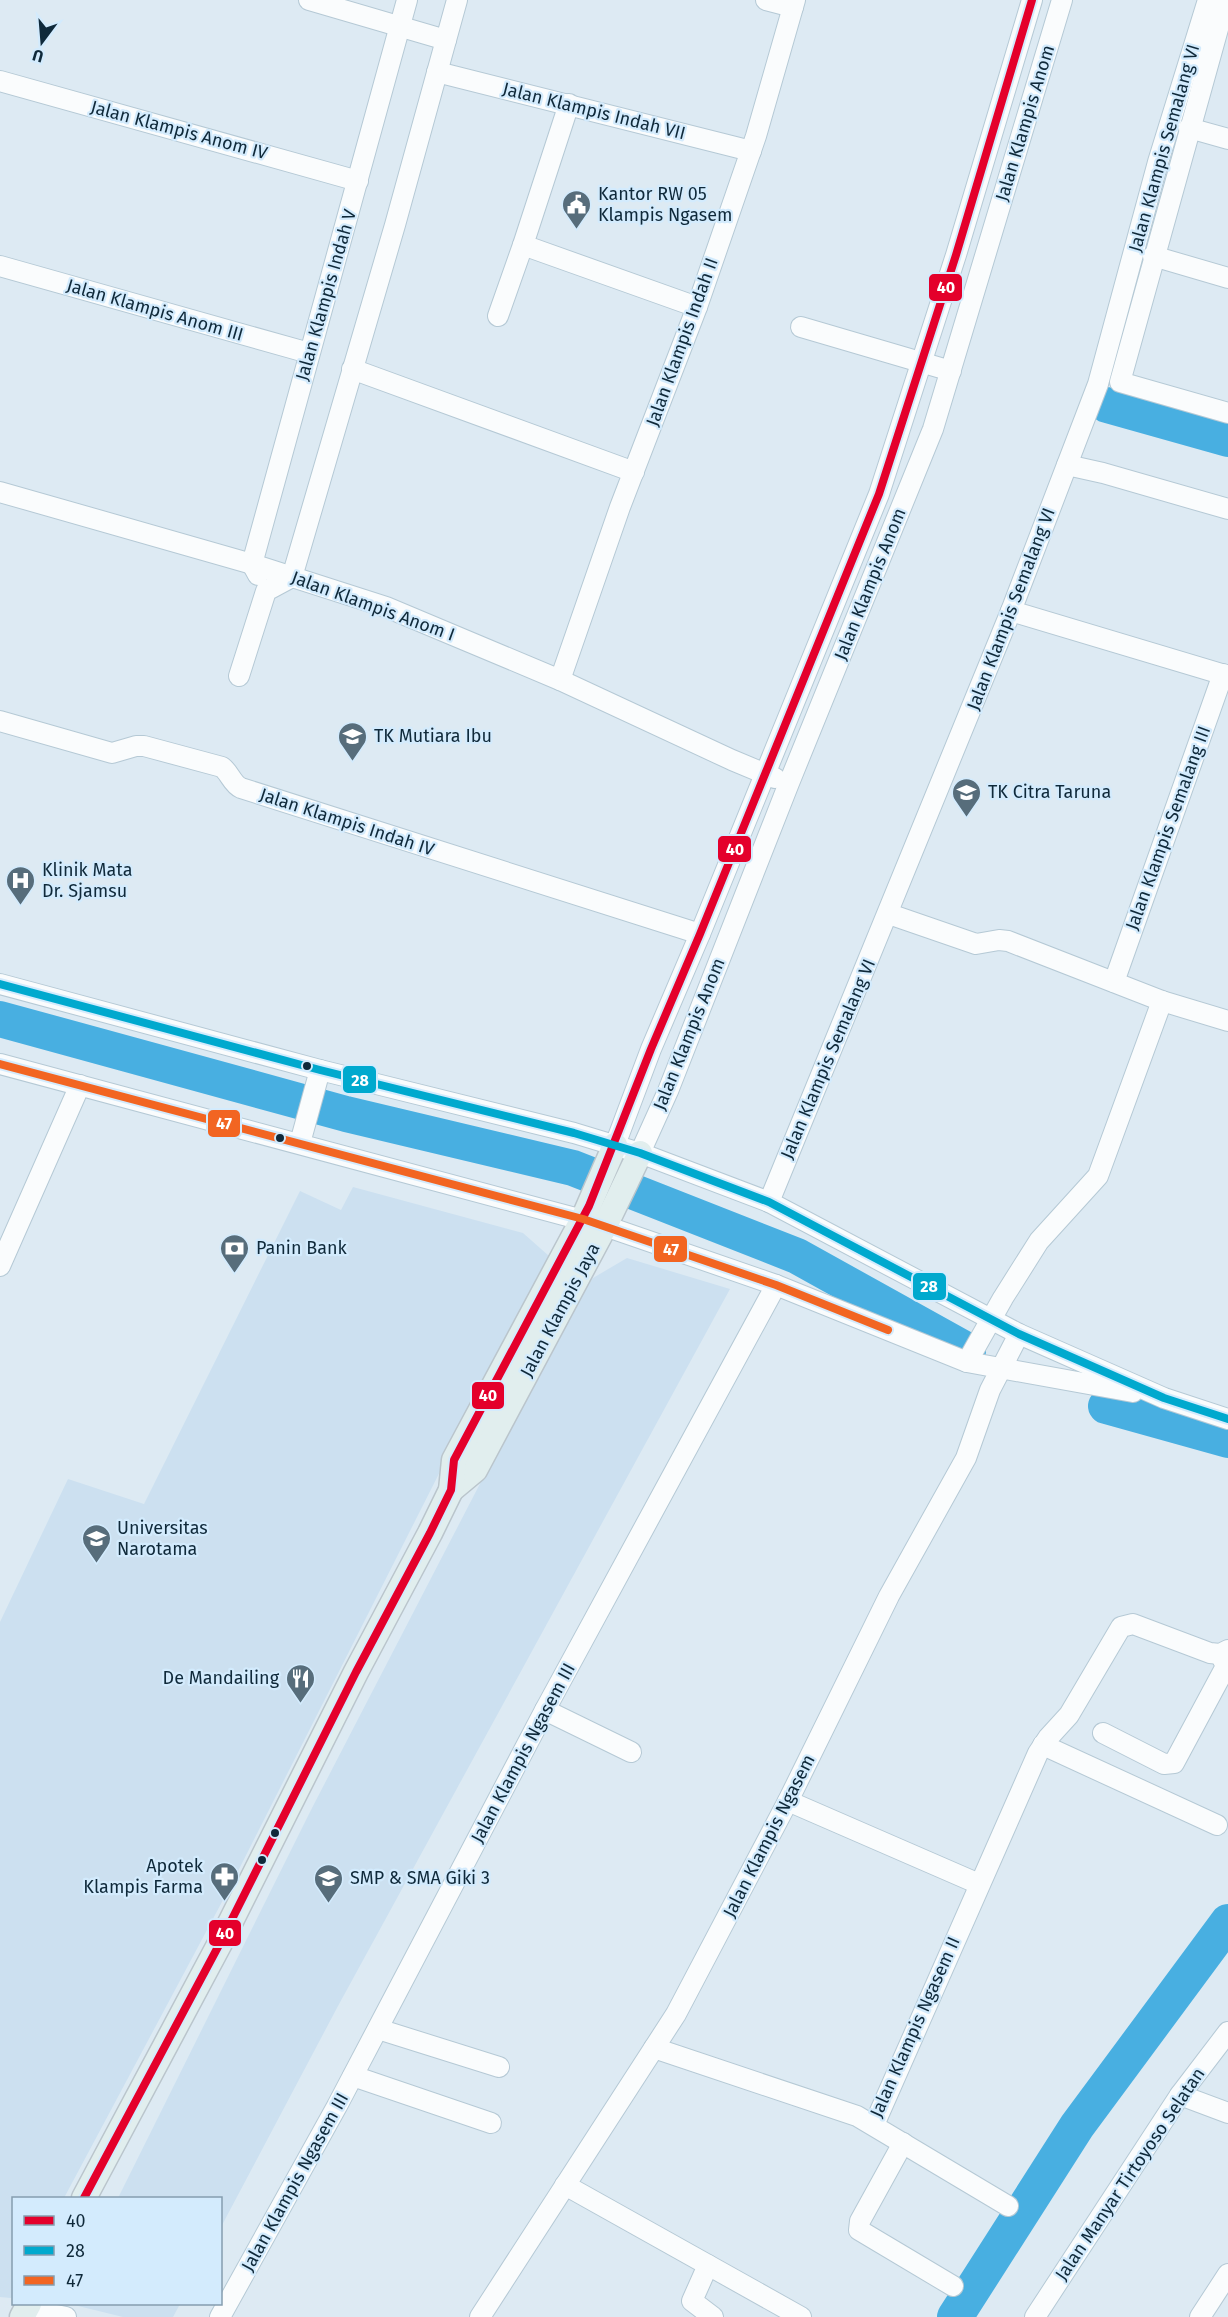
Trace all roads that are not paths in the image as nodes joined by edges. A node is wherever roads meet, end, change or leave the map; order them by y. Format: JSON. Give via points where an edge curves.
{"nodes":[{"id":1,"x":309,"y":0,"type":"edge"},
{"id":2,"x":407,"y":0,"type":"edge"},
{"id":3,"x":457,"y":0,"type":"edge"},
{"id":4,"x":766,"y":0,"type":"edge"},
{"id":5,"x":1032,"y":0,"type":"edge"},
{"id":6,"x":1062,"y":0,"type":"edge"},
{"id":7,"x":1208,"y":0,"type":"edge"},
{"id":8,"x":794,"y":4,"type":"edge"},
{"id":9,"x":1225,"y":11,"type":"edge"},
{"id":10,"x":403,"y":28,"type":"junction"},
{"id":11,"x":442,"y":39,"type":"junction"},
{"id":12,"x":438,"y":72,"type":"junction"},
{"id":13,"x":0,"y":81,"type":"edge"},
{"id":14,"x":569,"y":104,"type":"junction"},
{"id":15,"x":1189,"y":128,"type":"junction"},
{"id":16,"x":1228,"y":139,"type":"edge"},
{"id":17,"x":751,"y":151,"type":"junction"},
{"id":18,"x":358,"y":181,"type":"junction"},
{"id":19,"x":522,"y":245,"type":"junction"},
{"id":20,"x":1153,"y":256,"type":"junction"},
{"id":21,"x":0,"y":266,"type":"edge"},
{"id":22,"x":1228,"y":278,"type":"edge"},
{"id":23,"x":697,"y":308,"type":"junction"},
{"id":24,"x":498,"y":316,"type":"dead end"},
{"id":25,"x":801,"y":327,"type":"dead end"},
{"id":26,"x":309,"y":353,"type":"junction"},
{"id":27,"x":922,"y":362,"type":"junction"},
{"id":28,"x":352,"y":369,"type":"junction"},
{"id":29,"x":951,"y":371,"type":"junction"},
{"id":30,"x":1228,"y":413,"type":"edge"},
{"id":31,"x":1067,"y":465,"type":"junction"},
{"id":32,"x":634,"y":472,"type":"junction"},
{"id":33,"x":0,"y":492,"type":"edge"},
{"id":34,"x":1228,"y":509,"type":"edge"},
{"id":35,"x":252,"y":564,"type":"junction"},
{"id":36,"x":292,"y":577,"type":"junction"},
{"id":37,"x":266,"y":591,"type":"junction"},
{"id":38,"x":1011,"y":611,"type":"junction"},
{"id":39,"x":1225,"y":675,"type":"edge"},
{"id":40,"x":239,"y":676,"type":"dead end"},
{"id":41,"x":560,"y":681,"type":"junction"},
{"id":42,"x":0,"y":721,"type":"edge"},
{"id":43,"x":765,"y":772,"type":"junction"},
{"id":44,"x":789,"y":783,"type":"junction"},
{"id":45,"x":889,"y":914,"type":"junction"},
{"id":46,"x":700,"y":934,"type":"junction"},
{"id":47,"x":1114,"y":982,"type":"junction"},
{"id":48,"x":0,"y":984,"type":"edge"},
{"id":49,"x":1162,"y":1001,"type":"junction"},
{"id":50,"x":1228,"y":1021,"type":"edge"},
{"id":51,"x":0,"y":1064,"type":"edge"},
{"id":52,"x":320,"y":1070,"type":"junction"},
{"id":53,"x":638,"y":1081,"type":"junction"},
{"id":54,"x":80,"y":1085,"type":"junction"},
{"id":55,"x":668,"y":1091,"type":"junction"},
{"id":56,"x":302,"y":1139,"type":"junction"},
{"id":57,"x":611,"y":1153,"type":"junction"},
{"id":58,"x":636,"y":1162,"type":"junction"},
{"id":59,"x":769,"y":1202,"type":"junction"},
{"id":60,"x":597,"y":1216,"type":"junction"},
{"id":61,"x":0,"y":1266,"type":"edge"},
{"id":62,"x":776,"y":1285,"type":"junction"},
{"id":63,"x":990,"y":1319,"type":"junction"},
{"id":64,"x":1019,"y":1334,"type":"junction"},
{"id":65,"x":967,"y":1362,"type":"junction"},
{"id":66,"x":1000,"y":1369,"type":"junction"},
{"id":67,"x":1164,"y":1398,"type":"junction"},
{"id":68,"x":1228,"y":1419,"type":"edge"},
{"id":69,"x":1224,"y":1652,"type":"edge"},
{"id":70,"x":545,"y":1710,"type":"junction"},
{"id":71,"x":1103,"y":1733,"type":"dead end"},
{"id":72,"x":1043,"y":1744,"type":"junction"},
{"id":73,"x":631,"y":1752,"type":"dead end"},
{"id":74,"x":788,"y":1801,"type":"junction"},
{"id":75,"x":1217,"y":1825,"type":"dead end"},
{"id":76,"x":979,"y":1884,"type":"junction"},
{"id":77,"x":378,"y":2029,"type":"junction"},
{"id":78,"x":1228,"y":2032,"type":"edge"},
{"id":79,"x":654,"y":2048,"type":"junction"},
{"id":80,"x":499,"y":2067,"type":"dead end"},
{"id":81,"x":353,"y":2076,"type":"junction"},
{"id":82,"x":1180,"y":2095,"type":"junction"},
{"id":83,"x":1228,"y":2113,"type":"edge"},
{"id":84,"x":490,"y":2123,"type":"dead end"},
{"id":85,"x":874,"y":2125,"type":"junction"},
{"id":86,"x":903,"y":2143,"type":"junction"},
{"id":87,"x":565,"y":2185,"type":"junction"},
{"id":88,"x":85,"y":2197,"type":"edge"},
{"id":89,"x":1008,"y":2206,"type":"dead end"},
{"id":90,"x":708,"y":2265,"type":"junction"},
{"id":91,"x":1228,"y":2274,"type":"edge"},
{"id":92,"x":953,"y":2286,"type":"dead end"},
{"id":93,"x":26,"y":2310,"type":"edge"},
{"id":94,"x":66,"y":2317,"type":"edge"},
{"id":95,"x":220,"y":2317,"type":"edge"},
{"id":96,"x":480,"y":2317,"type":"edge"},
{"id":97,"x":713,"y":2317,"type":"edge"},
{"id":98,"x":801,"y":2317,"type":"edge"},
{"id":99,"x":1035,"y":2317,"type":"edge"},
{"id":100,"x":1200,"y":2317,"type":"edge"}],
"edges":[{"from":1,"to":10,"type":"street"},
{"from":2,"to":10,"type":"street"},
{"from":3,"to":11,"type":"street"},
{"from":4,"to":8,"type":"street"},
{"from":5,"to":27,"type":"street","name":"Jalan Klampis Anom"},
{"from":6,"to":29,"type":"street","name":"Jalan Klampis Anom"},
{"from":7,"to":31,"type":"street","name":"Jalan Klampis Semalang VI","via":[[1158,162],[1098,384]]},
{"from":8,"to":17,"type":"street","name":"Jalan Klampis Indah II"},
{"from":9,"to":15,"type":"street"},
{"from":10,"to":11,"type":"street"},
{"from":10,"to":18,"type":"street","name":"Jalan Klampis Indah V"},
{"from":11,"to":12,"type":"street"},
{"from":12,"to":14,"type":"street","name":"Jalan Klampis Indah VII"},
{"from":12,"to":28,"type":"street"},
{"from":13,"to":18,"type":"street","name":"Jalan Klampis Anom IV"},
{"from":14,"to":17,"type":"street","name":"Jalan Klampis Indah VII"},
{"from":14,"to":19,"type":"street"},
{"from":15,"to":16,"type":"street"},
{"from":15,"to":20,"type":"street"},
{"from":17,"to":23,"type":"street","name":"Jalan Klampis Indah II"},
{"from":18,"to":26,"type":"street","name":"Jalan Klampis Indah V"},
{"from":19,"to":23,"type":"street"},
{"from":19,"to":24,"type":"street"},
{"from":20,"to":22,"type":"street"},
{"from":20,"to":30,"type":"street","via":[[1120,382]]},
{"from":21,"to":26,"type":"street","name":"Jalan Klampis Anom III"},
{"from":23,"to":32,"type":"street","name":"Jalan Klampis Indah II"},
{"from":25,"to":27,"type":"street"},
{"from":26,"to":35,"type":"street","name":"Jalan Klampis Indah V"},
{"from":27,"to":29,"type":"street"},
{"from":27,"to":43,"type":"street","name":"Jalan Klampis Anom","via":[[879,494]]},
{"from":28,"to":32,"type":"street"},
{"from":28,"to":36,"type":"street"},
{"from":29,"to":44,"type":"street","name":"Jalan Klampis Anom","via":[[933,429]]},
{"from":31,"to":34,"type":"street"},
{"from":31,"to":38,"type":"street","name":"Jalan Klampis Semalang VI"},
{"from":32,"to":41,"type":"street","name":"Jalan Klampis Indah II"},
{"from":33,"to":35,"type":"street","name":"Jalan Klampis Anom I"},
{"from":35,"to":36,"type":"street","name":"Jalan Klampis Anom I"},
{"from":35,"to":37,"type":"street"},
{"from":36,"to":37,"type":"street"},
{"from":36,"to":41,"type":"street","name":"Jalan Klampis Anom I","via":[[386,607]]},
{"from":37,"to":40,"type":"street"},
{"from":38,"to":39,"type":"street"},
{"from":38,"to":45,"type":"street","name":"Jalan Klampis Semalang VI"},
{"from":39,"to":47,"type":"street","name":"Jalan Klampis Semalang III"},
{"from":41,"to":43,"type":"street","name":"Jalan Klampis Anom I"},
{"from":42,"to":46,"type":"street","name":"Jalan Klampis Indah IV","via":[[112,753],[144,746],[211,764],[226,771],[241,788]]},
{"from":43,"to":44,"type":"street","name":"Jalan Klampis Anom I"},
{"from":43,"to":46,"type":"street","name":"Jalan Klampis Anom"},
{"from":44,"to":55,"type":"street","name":"Jalan Klampis Anom"},
{"from":45,"to":47,"type":"street","via":[[976,944],[1008,941]]},
{"from":45,"to":59,"type":"street","name":"Jalan Klampis Semalang VI"},
{"from":46,"to":53,"type":"street","name":"Jalan Klampis Anom"},
{"from":47,"to":49,"type":"street"},
{"from":48,"to":52,"type":"street"},
{"from":49,"to":50,"type":"street"},
{"from":49,"to":63,"type":"street","via":[[1098,1176],[1039,1241]]},
{"from":51,"to":54,"type":"street"},
{"from":52,"to":56,"type":"street"},
{"from":52,"to":57,"type":"street"},
{"from":53,"to":55,"type":"street"},
{"from":53,"to":57,"type":"street","name":"Jalan Klampis Anom"},
{"from":54,"to":56,"type":"street"},
{"from":54,"to":61,"type":"street"},
{"from":55,"to":58,"type":"street","name":"Jalan Klampis Anom"},
{"from":56,"to":60,"type":"street"},
{"from":57,"to":58,"type":"street"},
{"from":57,"to":60,"type":"main road","name":"Jalan Klampis Jaya"},
{"from":58,"to":59,"type":"street"},
{"from":58,"to":60,"type":"main road","name":"Jalan Klampis Jaya"},
{"from":59,"to":63,"type":"street"},
{"from":60,"to":62,"type":"street"},
{"from":60,"to":88,"type":"main road","name":"Jalan Klampis Jaya","via":[[475,1470],[451,1490],[219,1945]]},
{"from":62,"to":65,"type":"street"},
{"from":62,"to":70,"type":"street","name":"Jalan Klampis Ngasem III"},
{"from":63,"to":64,"type":"street"},
{"from":63,"to":65,"type":"street"},
{"from":64,"to":66,"type":"street","name":"Jalan Klampis Ngasem"},
{"from":64,"to":67,"type":"street"},
{"from":65,"to":66,"type":"street"},
{"from":66,"to":67,"type":"street"},
{"from":66,"to":74,"type":"street","name":"Jalan Klampis Ngasem","via":[[966,1458],[889,1596]]},
{"from":67,"to":68,"type":"street"},
{"from":69,"to":71,"type":"street","via":[[1225,1668],[1174,1763],[1164,1764]]},
{"from":69,"to":72,"type":"street","name":"Jalan Klampis Ngasem II","via":[[1210,1653],[1133,1624],[1121,1627],[1069,1715]]},
{"from":70,"to":73,"type":"street"},
{"from":70,"to":77,"type":"street","name":"Jalan Klampis Ngasem III"},
{"from":72,"to":75,"type":"street"},
{"from":72,"to":76,"type":"street","name":"Jalan Klampis Ngasem II"},
{"from":74,"to":76,"type":"street"},
{"from":74,"to":79,"type":"street","name":"Jalan Klampis Ngasem","via":[[676,2014]]},
{"from":76,"to":85,"type":"street","name":"Jalan Klampis Ngasem II"},
{"from":77,"to":80,"type":"street"},
{"from":77,"to":81,"type":"street","name":"Jalan Klampis Ngasem III"},
{"from":78,"to":82,"type":"street","name":"Jalan Manyar Tirtoyoso Selatan"},
{"from":79,"to":85,"type":"street","name":"Jalan Klampis Ngasem II"},
{"from":79,"to":87,"type":"street","name":"Jalan Klampis Ngasem"},
{"from":81,"to":84,"type":"street"},
{"from":81,"to":95,"type":"street","name":"Jalan Klampis Ngasem III"},
{"from":82,"to":83,"type":"street"},
{"from":82,"to":99,"type":"street","name":"Jalan Manyar Tirtoyoso Selatan"},
{"from":85,"to":86,"type":"street"},
{"from":86,"to":89,"type":"street"},
{"from":86,"to":92,"type":"street","via":[[860,2221],[859,2230]]},
{"from":87,"to":90,"type":"street"},
{"from":87,"to":96,"type":"street","name":"Jalan Klampis Ngasem"},
{"from":90,"to":97,"type":"street","via":[[692,2301]]},
{"from":90,"to":98,"type":"street"},
{"from":91,"to":100,"type":"street"},
{"from":93,"to":94,"type":"street"}]}
